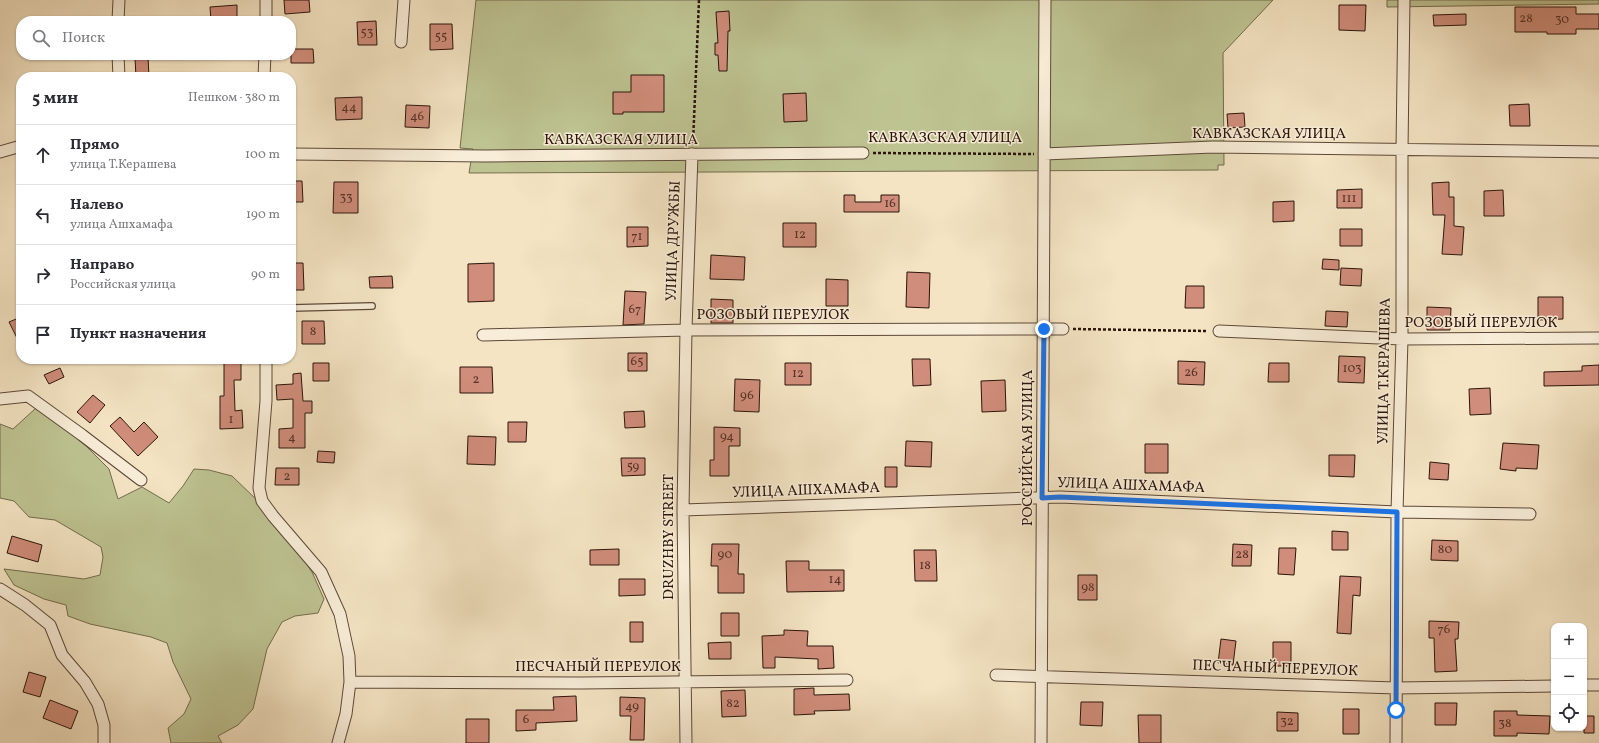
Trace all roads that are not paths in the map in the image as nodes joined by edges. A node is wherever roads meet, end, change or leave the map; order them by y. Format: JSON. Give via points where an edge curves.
{"nodes":[{"id":1,"x":119,"y":0,"type":"edge"},
{"id":2,"x":266,"y":0,"type":"edge"},
{"id":3,"x":404,"y":0,"type":"edge"},
{"id":4,"x":1045,"y":0,"type":"edge"},
{"id":5,"x":1404,"y":0,"type":"edge"},
{"id":6,"x":118,"y":16,"type":"edge"},
{"id":7,"x":266,"y":16,"type":"edge"},
{"id":8,"x":400,"y":42,"type":"dead end"},
{"id":9,"x":118,"y":60,"type":"edge"},
{"id":10,"x":265,"y":60,"type":"edge"},
{"id":11,"x":118,"y":72,"type":"edge"},
{"id":12,"x":264,"y":72,"type":"edge"},
{"id":13,"x":16,"y":147,"type":"edge"},
{"id":14,"x":1402,"y":150,"type":"junction"},
{"id":15,"x":0,"y":152,"type":"edge"},
{"id":16,"x":1599,"y":152,"type":"edge"},
{"id":17,"x":863,"y":153,"type":"road end"},
{"id":18,"x":296,"y":154,"type":"edge"},
{"id":19,"x":692,"y":154,"type":"junction"},
{"id":20,"x":1044,"y":154,"type":"junction"},
{"id":21,"x":372,"y":306,"type":"dead end"},
{"id":22,"x":296,"y":308,"type":"edge"},
{"id":23,"x":1044,"y":329,"type":"junction"},
{"id":24,"x":1063,"y":329,"type":"road end"},
{"id":25,"x":686,"y":330,"type":"junction"},
{"id":26,"x":1219,"y":331,"type":"road end"},
{"id":27,"x":483,"y":335,"type":"dead end"},
{"id":28,"x":1599,"y":338,"type":"edge"},
{"id":29,"x":1402,"y":339,"type":"junction"},
{"id":30,"x":266,"y":364,"type":"edge"},
{"id":31,"x":0,"y":399,"type":"edge"},
{"id":32,"x":141,"y":480,"type":"dead end"},
{"id":33,"x":1042,"y":498,"type":"junction"},
{"id":34,"x":683,"y":510,"type":"junction"},
{"id":35,"x":1397,"y":512,"type":"junction"},
{"id":36,"x":1530,"y":514,"type":"dead end"},
{"id":37,"x":0,"y":589,"type":"edge"},
{"id":38,"x":996,"y":674,"type":"dead end"},
{"id":39,"x":1042,"y":676,"type":"junction"},
{"id":40,"x":847,"y":680,"type":"dead end"},
{"id":41,"x":686,"y":681,"type":"junction"},
{"id":42,"x":350,"y":682,"type":"junction"},
{"id":43,"x":1587,"y":685,"type":"edge"},
{"id":44,"x":1599,"y":685,"type":"edge"},
{"id":45,"x":1551,"y":686,"type":"edge"},
{"id":46,"x":1396,"y":688,"type":"junction"},
{"id":47,"x":104,"y":743,"type":"edge"},
{"id":48,"x":338,"y":743,"type":"edge"},
{"id":49,"x":686,"y":743,"type":"edge"},
{"id":50,"x":1041,"y":743,"type":"edge"},
{"id":51,"x":1396,"y":743,"type":"edge"}],
"edges":[{"from":1,"to":6,"type":"street"},
{"from":2,"to":7,"type":"street"},
{"from":3,"to":8,"type":"street"},
{"from":4,"to":20,"type":"street","name":"РОССИЙСКАЯ УЛИЦА"},
{"from":5,"to":14,"type":"street","name":"УЛИЦА Т.КЕРАШЕВА"},
{"from":9,"to":11,"type":"street"},
{"from":10,"to":12,"type":"street"},
{"from":13,"to":15,"type":"street"},
{"from":14,"to":16,"type":"street","name":"КАВКАЗCКАЯ УЛИЦА"},
{"from":14,"to":20,"type":"street","name":"КАВКАЗCКАЯ УЛИЦА","via":[[1213,147]]},
{"from":14,"to":29,"type":"street","name":"УЛИЦА Т.КЕРАШЕВА"},
{"from":17,"to":19,"type":"street","name":"КАВКАЗCКАЯ УЛИЦА"},
{"from":18,"to":19,"type":"street","name":"КАВКАЗCКАЯ УЛИЦА"},
{"from":19,"to":25,"type":"street","name":"УЛИЦА ДРУЖБЫ"},
{"from":20,"to":23,"type":"street","name":"РОССИЙСКАЯ УЛИЦА"},
{"from":21,"to":22,"type":"lane"},
{"from":23,"to":24,"type":"street","name":"РОЗОВЫЙ ПЕРЕУЛОК"},
{"from":23,"to":25,"type":"street","name":"РОЗОВЫЙ ПЕРЕУЛОК"},
{"from":23,"to":33,"type":"street","name":"РОССИЙСКАЯ УЛИЦА"},
{"from":25,"to":27,"type":"street","name":"РОЗОВЫЙ ПЕРЕУЛОК"},
{"from":25,"to":34,"type":"street","name":"DRUZHBY STREET"},
{"from":26,"to":29,"type":"street","name":"РОЗОВЫЙ ПЕРЕУЛОК"},
{"from":28,"to":29,"type":"street","name":"РОЗОВЫЙ ПЕРЕУЛОК"},
{"from":29,"to":35,"type":"street","name":"УЛИЦА Т.КЕРАШЕВА"},
{"from":30,"to":42,"type":"street","via":[[266,401],[259,488],[262,501],[321,572],[340,614],[349,656]]},
{"from":31,"to":32,"type":"street","via":[[28,396]]},
{"from":33,"to":34,"type":"street","name":"УЛИЦА АШХАМАФА"},
{"from":33,"to":35,"type":"street","name":"УЛИЦА АШХАМАФА"},
{"from":33,"to":39,"type":"street","name":"РОССИЙСКАЯ УЛИЦА"},
{"from":34,"to":41,"type":"street","name":"DRUZHBY STREET"},
{"from":35,"to":36,"type":"street","name":"УЛИЦА АШХАМАФА"},
{"from":35,"to":46,"type":"street","name":"УЛИЦА Т.КЕРАШЕВА"},
{"from":37,"to":47,"type":"street","via":[[50,625],[62,655],[85,682],[98,704],[104,725]]},
{"from":38,"to":39,"type":"street","name":"ПЕСЧАНЫЙ ПЕРЕУЛОК"},
{"from":39,"to":46,"type":"street","name":"ПЕСЧАНЫЙ ПЕРЕУЛОК"},
{"from":39,"to":50,"type":"street","name":"РОССИЙСКАЯ УЛИЦА"},
{"from":40,"to":41,"type":"street","name":"ПЕСЧАНЫЙ ПЕРЕУЛОК"},
{"from":41,"to":42,"type":"street","name":"ПЕСЧАНЫЙ ПЕРЕУЛОК"},
{"from":41,"to":49,"type":"street","name":"DRUZHBY STREET"},
{"from":42,"to":48,"type":"street","via":[[346,714]]},
{"from":43,"to":44,"type":"street"},
{"from":45,"to":46,"type":"street","name":"ПЕСЧАНЫЙ ПЕРЕУЛОК"},
{"from":46,"to":51,"type":"street","name":"УЛИЦА Т.КЕРАШЕВА"}]}
